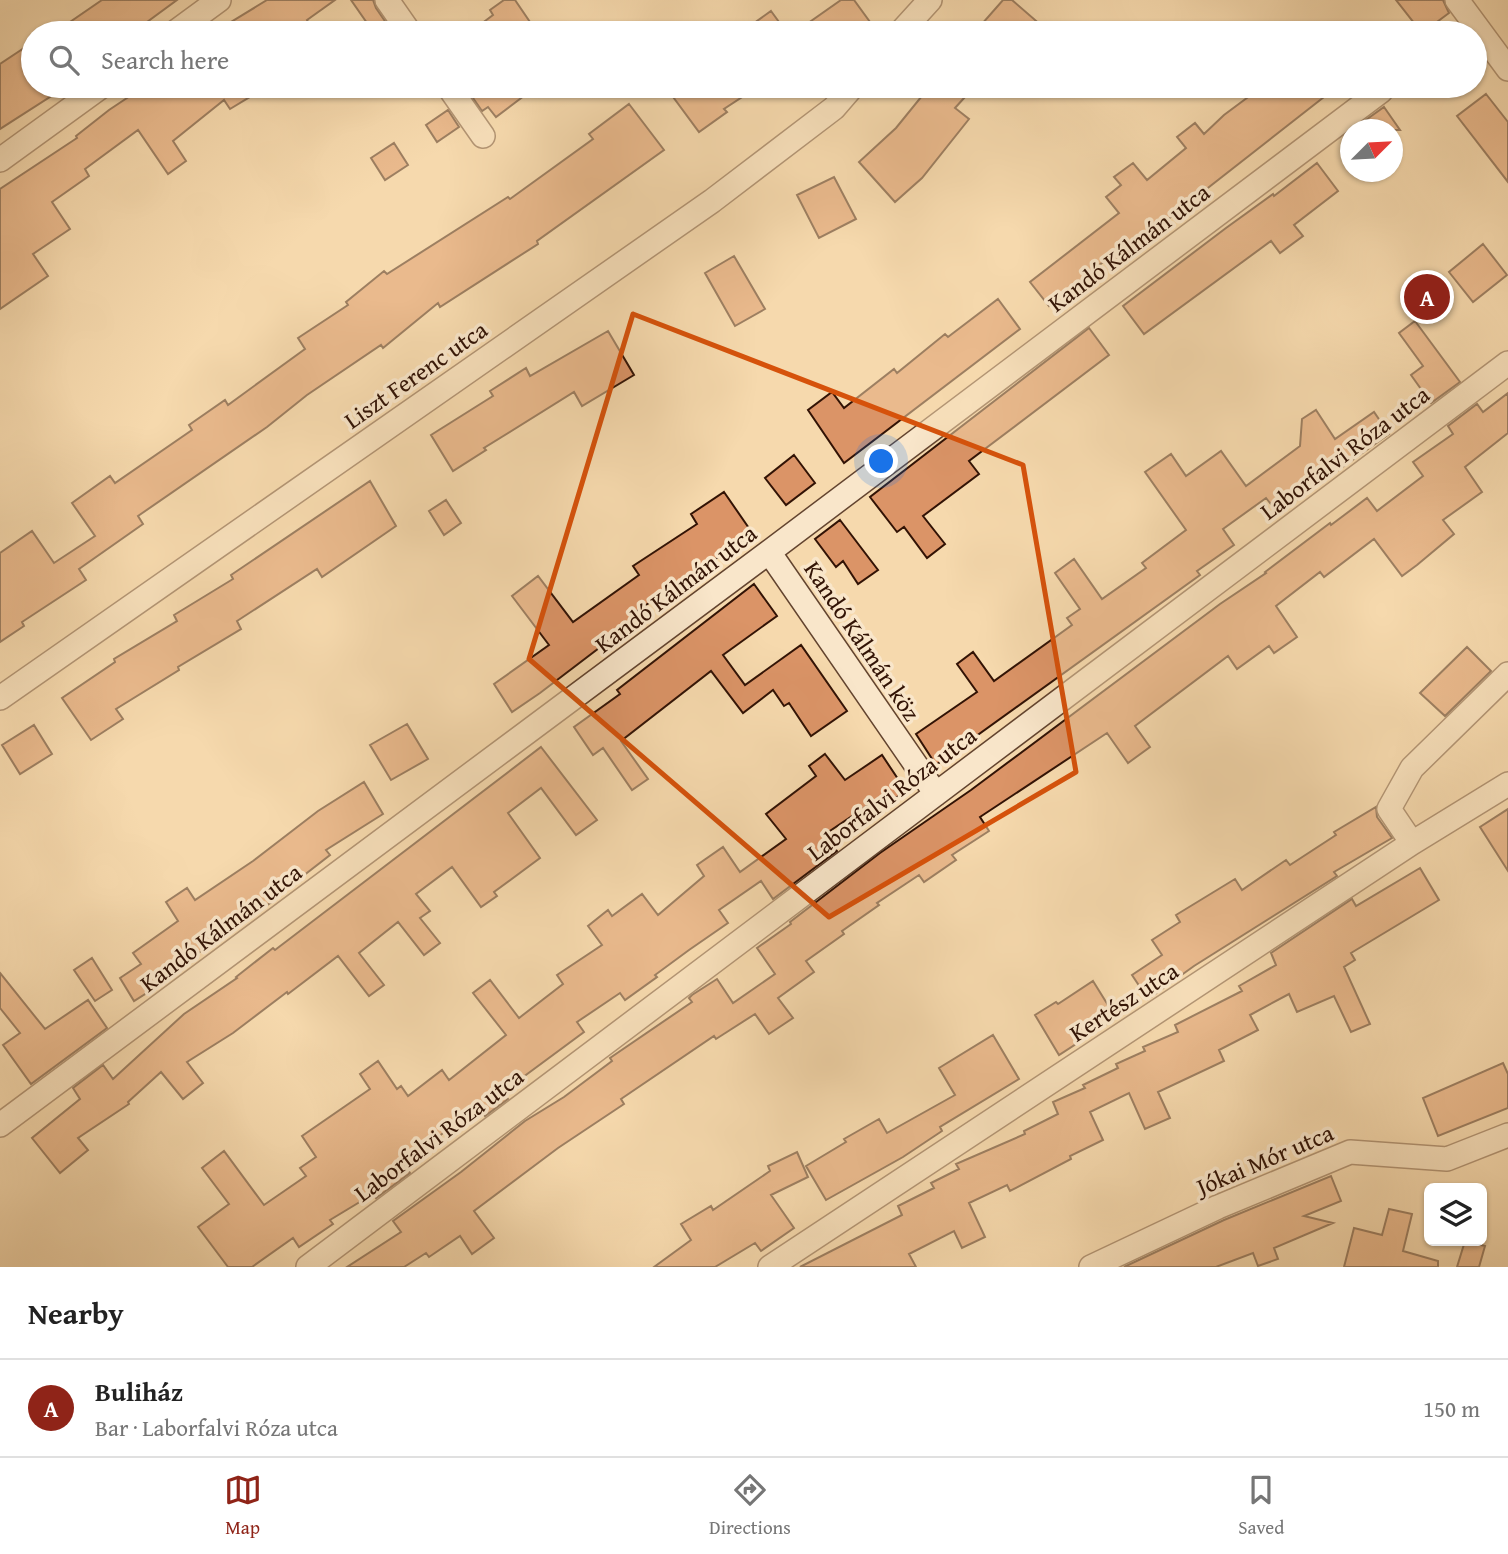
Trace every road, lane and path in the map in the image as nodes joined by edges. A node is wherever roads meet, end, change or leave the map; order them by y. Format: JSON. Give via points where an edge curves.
{"nodes":[{"id":1,"x":219,"y":0,"type":"edge"},
{"id":2,"x":387,"y":0,"type":"edge"},
{"id":3,"x":930,"y":0,"type":"edge"},
{"id":4,"x":1457,"y":0,"type":"edge"},
{"id":5,"x":190,"y":21,"type":"edge"},
{"id":6,"x":402,"y":21,"type":"edge"},
{"id":7,"x":911,"y":21,"type":"edge"},
{"id":8,"x":1473,"y":21,"type":"edge"},
{"id":9,"x":1487,"y":41,"type":"edge"},
{"id":10,"x":1508,"y":69,"type":"edge"},
{"id":11,"x":85,"y":98,"type":"edge"},
{"id":12,"x":456,"y":98,"type":"edge"},
{"id":13,"x":843,"y":98,"type":"edge"},
{"id":14,"x":1372,"y":98,"type":"edge"},
{"id":15,"x":483,"y":136,"type":"dead end"},
{"id":16,"x":0,"y":160,"type":"edge"},
{"id":17,"x":1508,"y":363,"type":"edge"},
{"id":18,"x":769,"y":552,"type":"junction"},
{"id":19,"x":1508,"y":674,"type":"edge"},
{"id":20,"x":0,"y":698,"type":"edge"},
{"id":21,"x":1508,"y":784,"type":"edge"},
{"id":22,"x":936,"y":794,"type":"junction"},
{"id":23,"x":1412,"y":844,"type":"junction"},
{"id":24,"x":0,"y":1125,"type":"edge"},
{"id":25,"x":1508,"y":1135,"type":"edge"},
{"id":26,"x":308,"y":1267,"type":"edge"},
{"id":27,"x":770,"y":1267,"type":"edge"},
{"id":28,"x":1091,"y":1267,"type":"edge"}],
"edges":[{"from":1,"to":5,"type":"street"},
{"from":2,"to":6,"type":"street"},
{"from":3,"to":7,"type":"street"},
{"from":4,"to":8,"type":"street"},
{"from":9,"to":10,"type":"street"},
{"from":11,"to":16,"type":"street"},
{"from":12,"to":15,"type":"street"},
{"from":13,"to":20,"type":"street","name":"Liszt Ferenc utca","via":[[712,201]]},
{"from":14,"to":18,"type":"street","name":"Kandó Kálmán utca"},
{"from":17,"to":22,"type":"street","name":"Laborfalvi Róza utca"},
{"from":18,"to":22,"type":"street","name":"Kandó Kálmán köz"},
{"from":18,"to":24,"type":"street","name":"Kandó Kálmán utca"},
{"from":19,"to":23,"type":"street","via":[[1412,768],[1389,809]]},
{"from":21,"to":23,"type":"street","name":"Kertész utca"},
{"from":22,"to":26,"type":"street","name":"Laborfalvi Róza utca"},
{"from":23,"to":27,"type":"street","name":"Kertész utca"},
{"from":25,"to":28,"type":"street","name":"Jókai Mór utca","via":[[1447,1159],[1350,1152]]}]}
